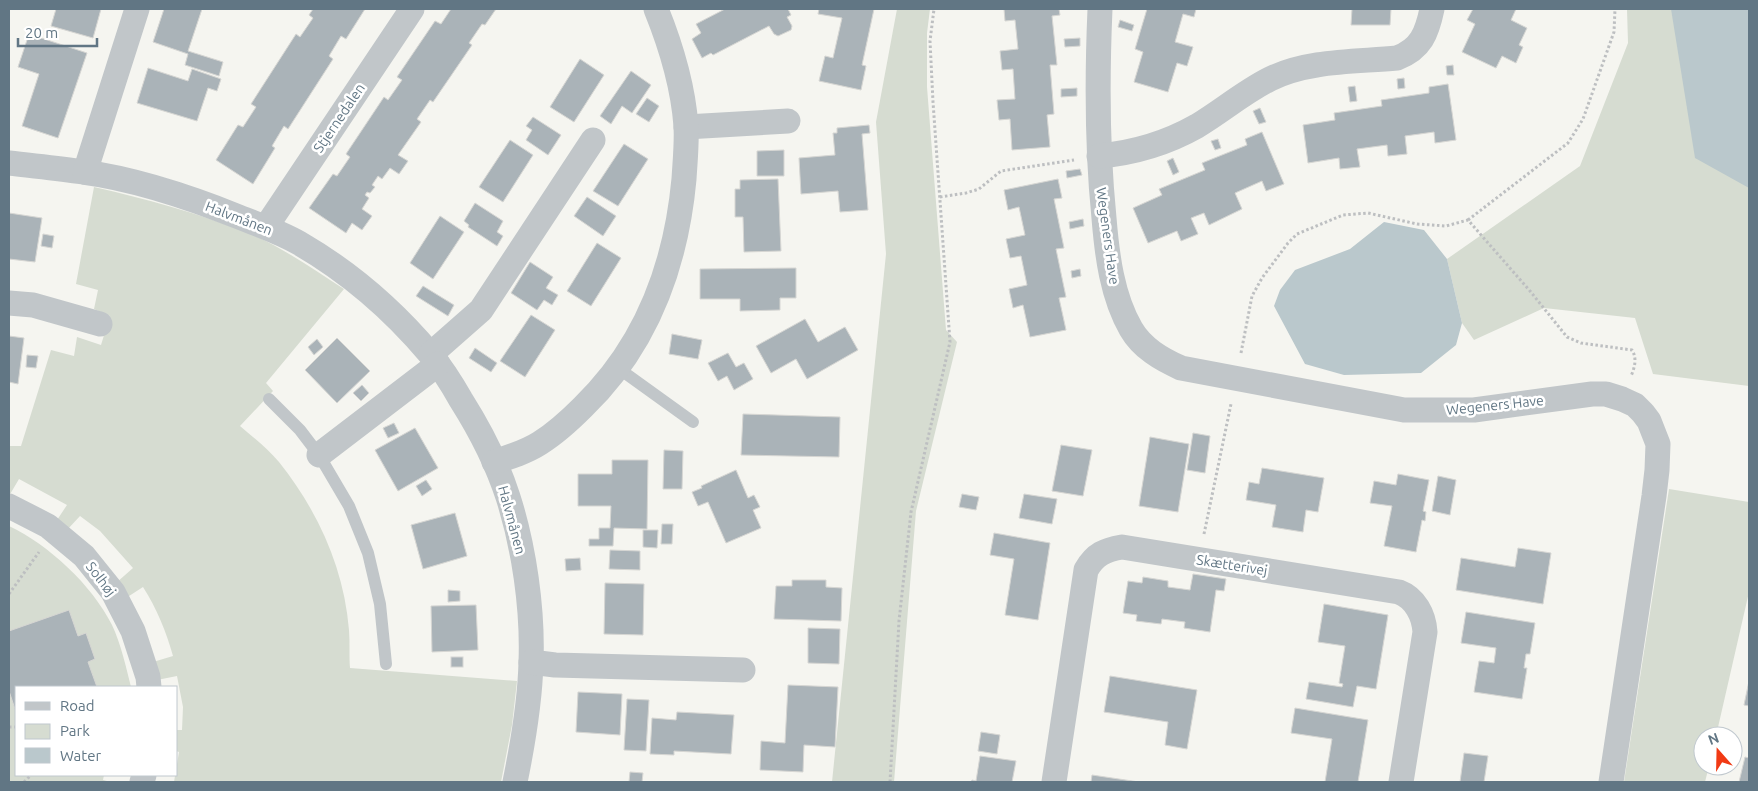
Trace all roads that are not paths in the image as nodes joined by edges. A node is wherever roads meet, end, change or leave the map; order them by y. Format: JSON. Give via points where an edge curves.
{"nodes":[{"id":1,"x":137,"y":9,"type":"edge"},
{"id":2,"x":412,"y":9,"type":"edge"},
{"id":3,"x":656,"y":9,"type":"edge"},
{"id":4,"x":1100,"y":9,"type":"edge"},
{"id":5,"x":1432,"y":9,"type":"edge"},
{"id":6,"x":788,"y":120,"type":"dead end"},
{"id":7,"x":686,"y":126,"type":"junction"},
{"id":8,"x":594,"y":140,"type":"dead end"},
{"id":9,"x":1099,"y":156,"type":"junction"},
{"id":10,"x":9,"y":163,"type":"edge"},
{"id":11,"x":85,"y":172,"type":"junction"},
{"id":12,"x":266,"y":227,"type":"junction"},
{"id":13,"x":9,"y":303,"type":"edge"},
{"id":14,"x":100,"y":324,"type":"dead end"},
{"id":15,"x":434,"y":359,"type":"junction"},
{"id":16,"x":618,"y":368,"type":"junction"},
{"id":17,"x":269,"y":399,"type":"dead end"},
{"id":18,"x":693,"y":422,"type":"dead end"},
{"id":19,"x":319,"y":456,"type":"junction"},
{"id":20,"x":494,"y":462,"type":"junction"},
{"id":21,"x":9,"y":506,"type":"edge"},
{"id":22,"x":531,"y":662,"type":"junction"},
{"id":23,"x":386,"y":664,"type":"dead end"},
{"id":24,"x":743,"y":670,"type":"dead end"},
{"id":25,"x":149,"y":686,"type":"edge"},
{"id":26,"x":515,"y":782,"type":"edge"},
{"id":27,"x":1054,"y":782,"type":"edge"},
{"id":28,"x":1401,"y":782,"type":"edge"},
{"id":29,"x":1610,"y":782,"type":"edge"}],
"edges":[{"from":1,"to":11,"type":"street"},
{"from":2,"to":12,"type":"street","name":"Stjernedalen"},
{"from":3,"to":7,"type":"street","via":[[675,59]]},
{"from":4,"to":9,"type":"street","name":"Wegeners Have"},
{"from":5,"to":9,"type":"street","via":[[1424,35],[1407,54],[1397,58],[1292,70],[1248,90],[1196,126],[1172,138],[1123,154]]},
{"from":6,"to":7,"type":"street"},
{"from":7,"to":16,"type":"street","via":[[681,208],[666,272],[653,309]]},
{"from":8,"to":15,"type":"street","via":[[481,310]]},
{"from":9,"to":29,"type":"street","name":"Wegeners Have","via":[[1106,244],[1122,310],[1132,330],[1163,360],[1181,368],[1404,410],[1474,410],[1606,394],[1635,405],[1643,413],[1658,444],[1654,496]]},
{"from":10,"to":11,"type":"street","name":"Halvmånen"},
{"from":11,"to":12,"type":"street","name":"Halvmånen","via":[[179,195]]},
{"from":12,"to":15,"type":"street","name":"Halvmånen","via":[[297,242],[353,279],[398,319]]},
{"from":13,"to":14,"type":"street"},
{"from":15,"to":19,"type":"street"},
{"from":15,"to":20,"type":"street","name":"Halvmånen","via":[[471,415]]},
{"from":16,"to":18,"type":"lane"},
{"from":16,"to":20,"type":"street","via":[[597,393],[556,431],[523,452]]},
{"from":17,"to":19,"type":"lane","via":[[300,430]]},
{"from":19,"to":23,"type":"lane","via":[[349,506],[368,552],[380,604]]},
{"from":20,"to":22,"type":"street","name":"Halvmånen","via":[[508,496],[518,534],[529,605]]},
{"from":21,"to":25,"type":"street","name":"Solhøj","via":[[48,526],[84,556],[113,592],[132,631]]},
{"from":22,"to":24,"type":"street"},
{"from":22,"to":26,"type":"street","name":"Halvmånen","via":[[525,728]]},
{"from":27,"to":28,"type":"street","name":"Skætterivej","via":[[1086,570],[1097,554],[1122,547],[1399,592],[1412,600],[1423,620],[1425,632]]}]}
